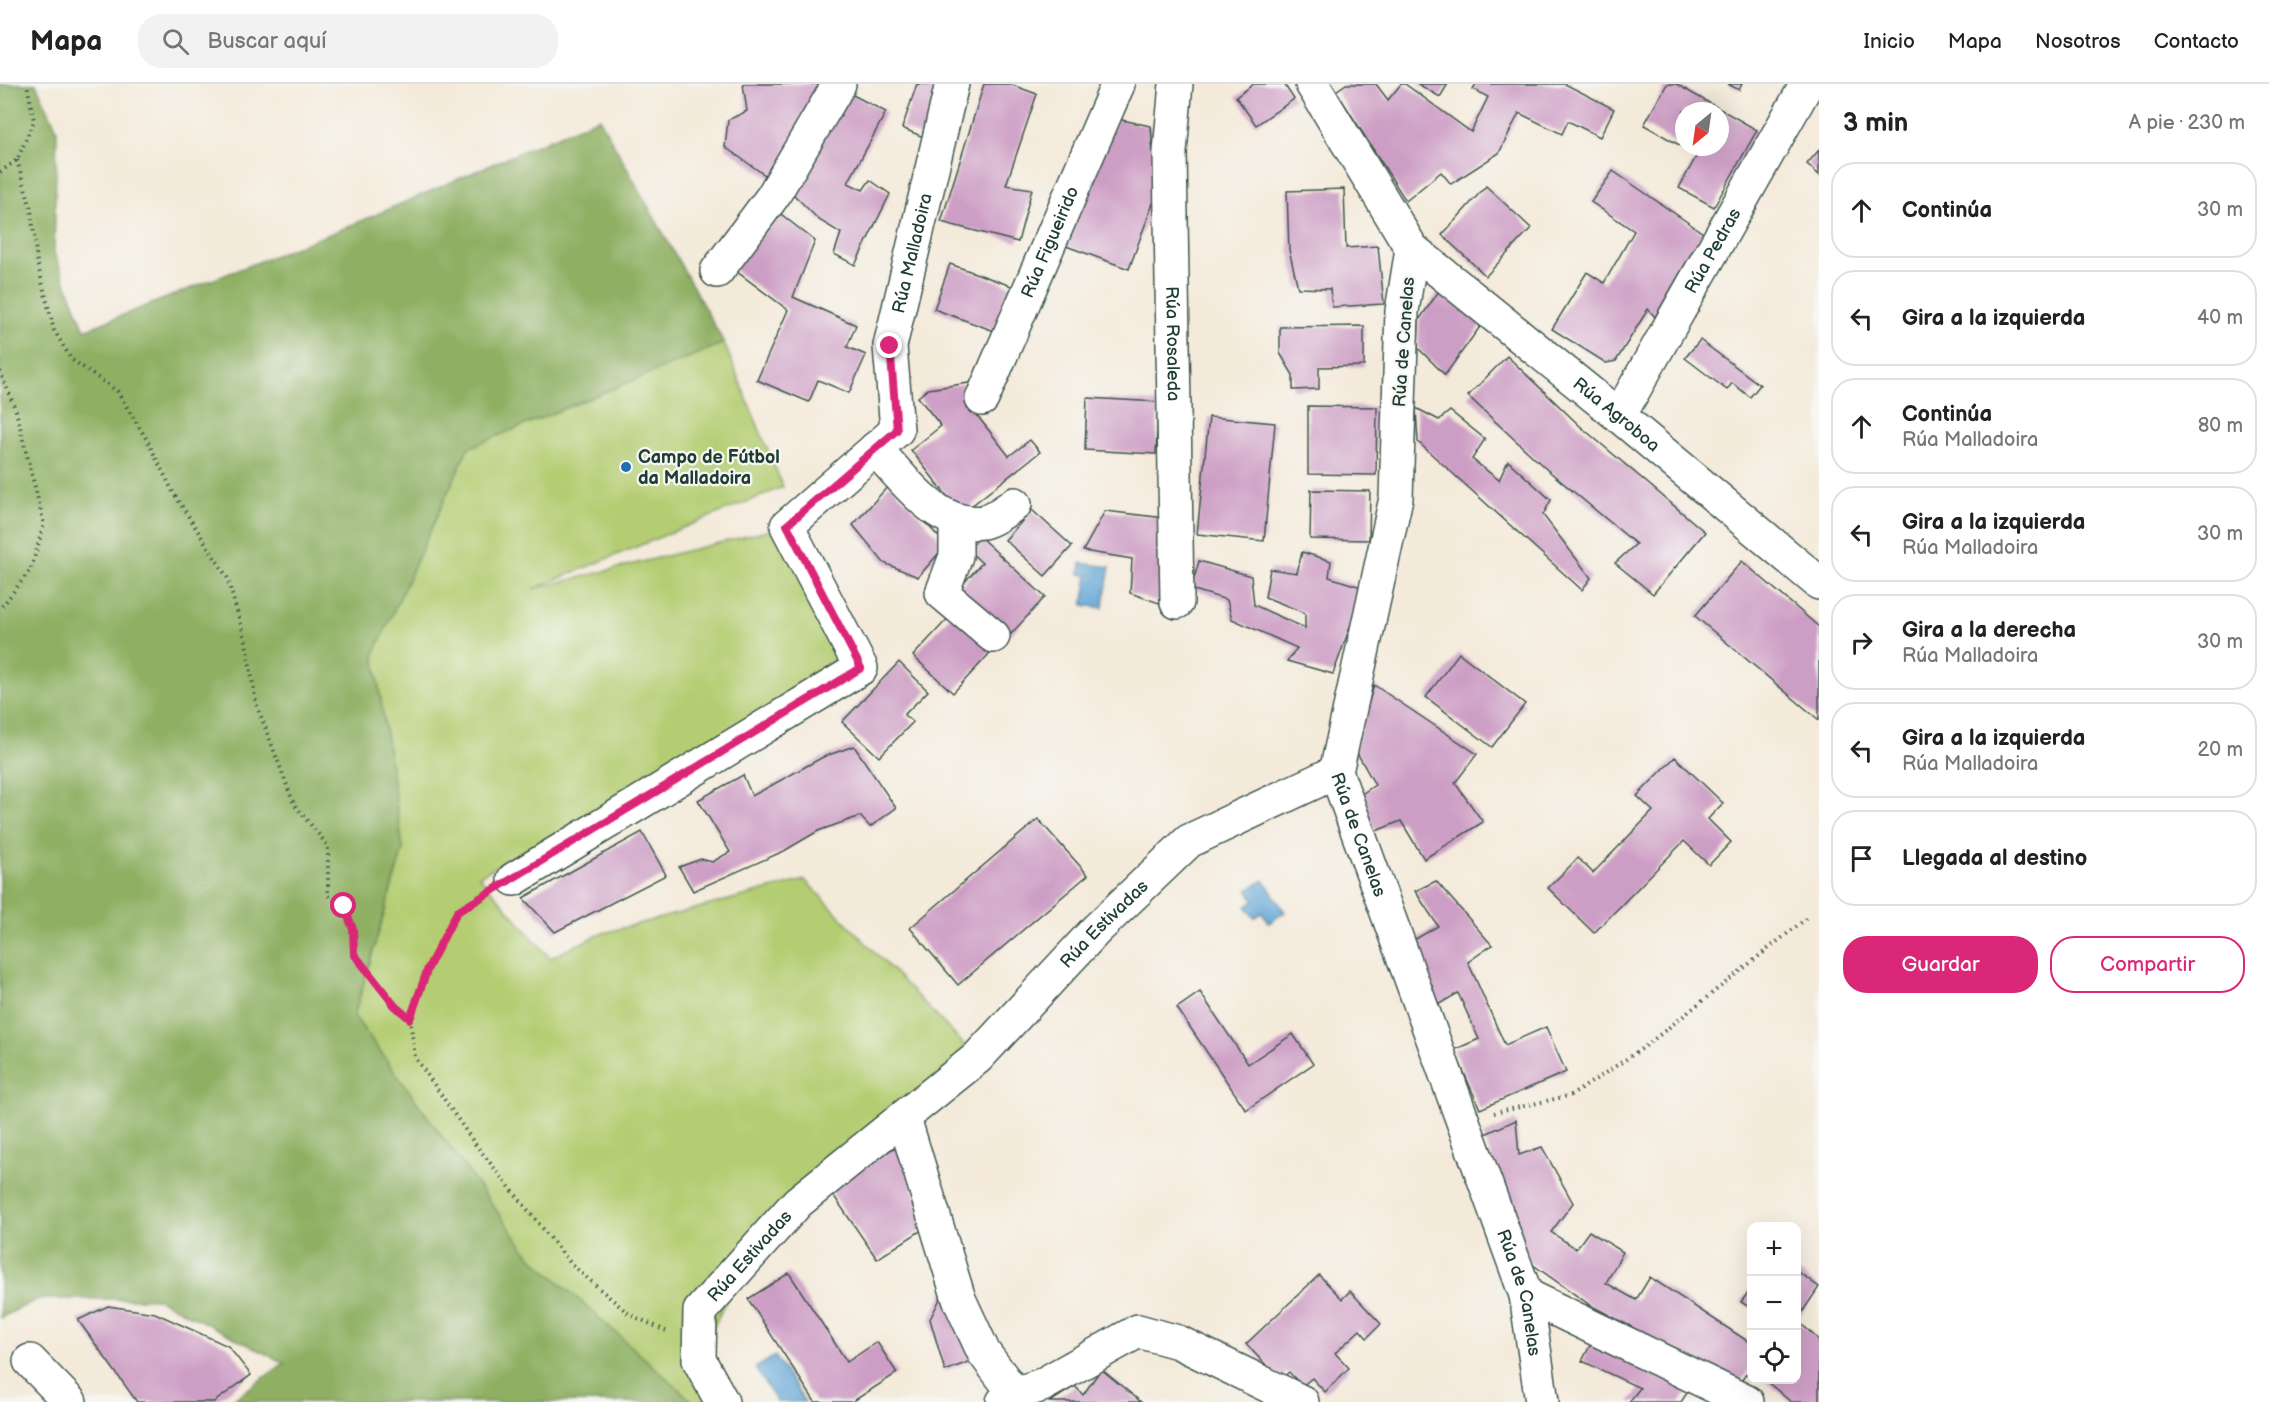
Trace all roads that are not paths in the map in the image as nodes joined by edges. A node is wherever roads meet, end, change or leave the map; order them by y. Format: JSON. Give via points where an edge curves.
{"nodes":[{"id":1,"x":838,"y":84,"type":"edge"},
{"id":2,"x":952,"y":84,"type":"edge"},
{"id":3,"x":1118,"y":84,"type":"edge"},
{"id":4,"x":1176,"y":84,"type":"edge"},
{"id":5,"x":1807,"y":84,"type":"edge"},
{"id":6,"x":1323,"y":89,"type":"edge"},
{"id":7,"x":1412,"y":249,"type":"junction"},
{"id":8,"x":717,"y":271,"type":"dead end"},
{"id":9,"x":982,"y":399,"type":"dead end"},
{"id":10,"x":1619,"y":416,"type":"junction"},
{"id":11,"x":875,"y":450,"type":"junction"},
{"id":12,"x":1016,"y":504,"type":"dead end"},
{"id":13,"x":956,"y":521,"type":"junction"},
{"id":14,"x":1819,"y":584,"type":"edge"},
{"id":15,"x":1177,"y":602,"type":"dead end"},
{"id":16,"x":993,"y":636,"type":"dead end"},
{"id":17,"x":1336,"y":772,"type":"junction"},
{"id":18,"x":514,"y":879,"type":"road end"},
{"id":19,"x":904,"y":1118,"type":"junction"},
{"id":20,"x":1526,"y":1295,"type":"junction"},
{"id":21,"x":30,"y":1360,"type":"dead end"},
{"id":22,"x":1009,"y":1398,"type":"edge"},
{"id":23,"x":70,"y":1402,"type":"edge"},
{"id":24,"x":722,"y":1402,"type":"edge"},
{"id":25,"x":1302,"y":1402,"type":"edge"},
{"id":26,"x":1542,"y":1402,"type":"edge"},
{"id":27,"x":1747,"y":1402,"type":"edge"}],
"edges":[{"from":1,"to":8,"type":"street","via":[[773,196]]},
{"from":2,"to":11,"type":"street","name":"Rúa Malladoira","via":[[890,346],[897,430]]},
{"from":3,"to":9,"type":"street","name":"Rúa Figueirido"},
{"from":4,"to":15,"type":"street","name":"Rúa Rosaleda","via":[[1170,152]]},
{"from":5,"to":10,"type":"street","name":"Rúa Pedras"},
{"from":6,"to":7,"type":"street","name":"Rúa Agroboa"},
{"from":7,"to":10,"type":"street","name":"Rúa Agroboa"},
{"from":7,"to":17,"type":"street","name":"Rúa de Canelas","via":[[1402,311],[1396,498]]},
{"from":10,"to":14,"type":"street","name":"Rúa Agroboa"},
{"from":11,"to":13,"type":"street","via":[[936,511]]},
{"from":11,"to":18,"type":"street","name":"Rúa Malladoira","via":[[787,525],[861,668]]},
{"from":12,"to":13,"type":"street","via":[[984,522]]},
{"from":13,"to":16,"type":"street","via":[[957,556],[942,593]]},
{"from":17,"to":19,"type":"street","name":"Rúa Estivadas","via":[[1189,841],[1096,930],[977,1058]]},
{"from":17,"to":20,"type":"street","name":"Rúa de Canelas"},
{"from":19,"to":22,"type":"street","via":[[959,1299]]},
{"from":19,"to":24,"type":"street","name":"Rúa Estivadas","via":[[798,1202],[700,1311],[699,1360]]},
{"from":20,"to":26,"type":"street","name":"Rúa de Canelas"},
{"from":20,"to":27,"type":"street"},
{"from":21,"to":23,"type":"street"},
{"from":22,"to":25,"type":"street","via":[[1042,1385],[1137,1331],[1178,1342]]}]}
